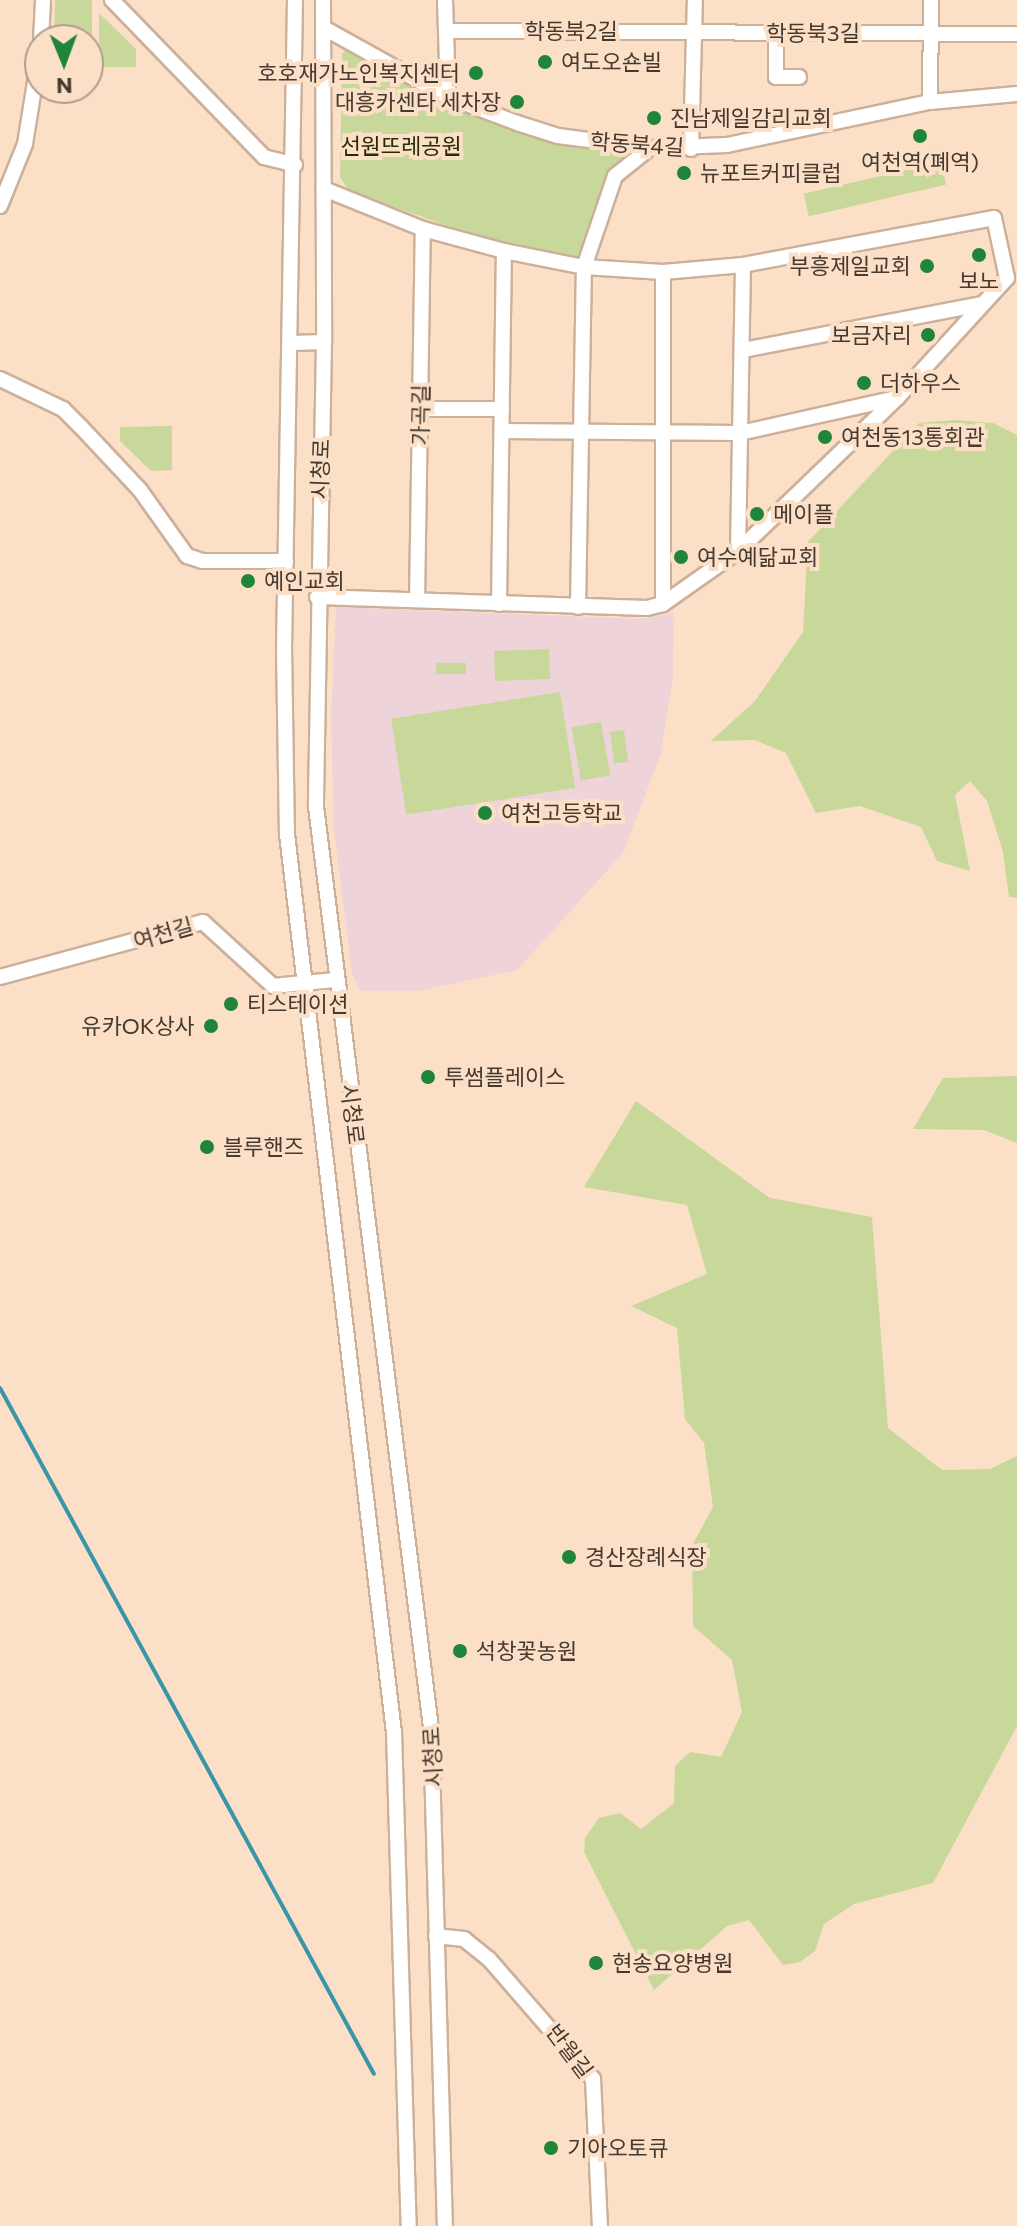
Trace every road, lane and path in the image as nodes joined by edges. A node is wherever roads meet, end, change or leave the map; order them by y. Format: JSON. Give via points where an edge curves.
{"nodes":[{"id":1,"x":43,"y":0,"type":"edge"},
{"id":2,"x":112,"y":0,"type":"edge"},
{"id":3,"x":295,"y":0,"type":"edge"},
{"id":4,"x":323,"y":0,"type":"edge"},
{"id":5,"x":445,"y":0,"type":"edge"},
{"id":6,"x":695,"y":0,"type":"edge"},
{"id":7,"x":931,"y":0,"type":"edge"},
{"id":8,"x":42,"y":24,"type":"edge"},
{"id":9,"x":324,"y":28,"type":"junction"},
{"id":10,"x":446,"y":31,"type":"junction"},
{"id":11,"x":695,"y":32,"type":"junction"},
{"id":12,"x":776,"y":32,"type":"junction"},
{"id":13,"x":931,"y":33,"type":"junction"},
{"id":14,"x":1017,"y":34,"type":"edge"},
{"id":15,"x":799,"y":77,"type":"dead end"},
{"id":16,"x":1017,"y":94,"type":"edge"},
{"id":17,"x":448,"y":97,"type":"junction"},
{"id":18,"x":930,"y":102,"type":"junction"},
{"id":19,"x":31,"y":104,"type":"edge"},
{"id":20,"x":650,"y":148,"type":"junction"},
{"id":21,"x":691,"y":149,"type":"junction"},
{"id":22,"x":295,"y":165,"type":"junction"},
{"id":23,"x":324,"y":189,"type":"junction"},
{"id":24,"x":0,"y":206,"type":"edge"},
{"id":25,"x":423,"y":229,"type":"junction"},
{"id":26,"x":504,"y":251,"type":"junction"},
{"id":27,"x":743,"y":265,"type":"junction"},
{"id":28,"x":584,"y":267,"type":"junction"},
{"id":29,"x":663,"y":272,"type":"junction"},
{"id":30,"x":1012,"y":276,"type":"edge"},
{"id":31,"x":982,"y":304,"type":"junction"},
{"id":32,"x":324,"y":342,"type":"junction"},
{"id":33,"x":292,"y":343,"type":"junction"},
{"id":34,"x":743,"y":350,"type":"junction"},
{"id":35,"x":0,"y":379,"type":"edge"},
{"id":36,"x":897,"y":398,"type":"junction"},
{"id":37,"x":420,"y":409,"type":"junction"},
{"id":38,"x":502,"y":409,"type":"junction"},
{"id":39,"x":502,"y":431,"type":"junction"},
{"id":40,"x":581,"y":433,"type":"junction"},
{"id":41,"x":740,"y":433,"type":"junction"},
{"id":42,"x":662,"y":435,"type":"junction"},
{"id":43,"x":738,"y":551,"type":"junction"},
{"id":44,"x":286,"y":561,"type":"junction"},
{"id":45,"x":317,"y":597,"type":"junction"},
{"id":46,"x":417,"y":600,"type":"junction"},
{"id":47,"x":499,"y":604,"type":"junction"},
{"id":48,"x":663,"y":604,"type":"junction"},
{"id":49,"x":578,"y":607,"type":"junction"},
{"id":50,"x":0,"y":977,"type":"edge"},
{"id":51,"x":335,"y":980,"type":"junction"},
{"id":52,"x":304,"y":985,"type":"junction"},
{"id":53,"x":436,"y":1936,"type":"junction"},
{"id":54,"x":601,"y":2201,"type":"junction"},
{"id":55,"x":409,"y":2226,"type":"edge"},
{"id":56,"x":445,"y":2226,"type":"edge"},
{"id":57,"x":600,"y":2226,"type":"edge"},
{"id":58,"x":613,"y":2226,"type":"edge"}],
"edges":[{"from":1,"to":8,"type":"street"},
{"from":2,"to":22,"type":"street","via":[[264,157]]},
{"from":3,"to":22,"type":"street","name":"시청로"},
{"from":4,"to":9,"type":"street","name":"시청로"},
{"from":5,"to":10,"type":"street"},
{"from":6,"to":11,"type":"street"},
{"from":7,"to":13,"type":"street"},
{"from":9,"to":17,"type":"street","name":"학동북4길"},
{"from":9,"to":23,"type":"street","name":"시청로"},
{"from":10,"to":11,"type":"street","name":"학동북2길"},
{"from":10,"to":17,"type":"street"},
{"from":11,"to":12,"type":"street","name":"학동북3길"},
{"from":11,"to":21,"type":"street"},
{"from":12,"to":13,"type":"street","name":"학동북3길"},
{"from":12,"to":15,"type":"street","via":[[776,77]]},
{"from":13,"to":14,"type":"street"},
{"from":13,"to":18,"type":"street"},
{"from":16,"to":18,"type":"street","name":"학동북4길"},
{"from":17,"to":20,"type":"street","name":"학동북4길","via":[[558,136]]},
{"from":18,"to":21,"type":"street","name":"학동북4길"},
{"from":19,"to":24,"type":"street","via":[[25,144]]},
{"from":20,"to":21,"type":"street","name":"학동북4길"},
{"from":20,"to":28,"type":"street","via":[[615,176]]},
{"from":22,"to":33,"type":"street","name":"시청로"},
{"from":23,"to":25,"type":"street"},
{"from":23,"to":32,"type":"street","name":"시청로"},
{"from":25,"to":26,"type":"street"},
{"from":25,"to":37,"type":"street","name":"가곡길"},
{"from":26,"to":28,"type":"street"},
{"from":26,"to":38,"type":"street"},
{"from":27,"to":29,"type":"street"},
{"from":27,"to":30,"type":"street","via":[[994,218]]},
{"from":27,"to":34,"type":"street"},
{"from":28,"to":29,"type":"street"},
{"from":28,"to":40,"type":"street"},
{"from":29,"to":42,"type":"street"},
{"from":30,"to":31,"type":"street"},
{"from":31,"to":34,"type":"street"},
{"from":31,"to":36,"type":"street"},
{"from":32,"to":33,"type":"street"},
{"from":32,"to":45,"type":"street","name":"시청로"},
{"from":33,"to":44,"type":"street","name":"시청로"},
{"from":34,"to":41,"type":"street"},
{"from":35,"to":44,"type":"street","via":[[63,409],[140,490],[187,556],[202,561]]},
{"from":36,"to":41,"type":"street"},
{"from":36,"to":43,"type":"street"},
{"from":37,"to":38,"type":"street"},
{"from":37,"to":46,"type":"street","name":"가곡길"},
{"from":38,"to":39,"type":"street"},
{"from":39,"to":40,"type":"street"},
{"from":39,"to":47,"type":"street"},
{"from":40,"to":42,"type":"street"},
{"from":40,"to":49,"type":"street"},
{"from":41,"to":42,"type":"street"},
{"from":41,"to":43,"type":"street"},
{"from":42,"to":48,"type":"street"},
{"from":43,"to":48,"type":"street"},
{"from":44,"to":52,"type":"street","name":"시청로","via":[[287,834]]},
{"from":45,"to":46,"type":"street"},
{"from":45,"to":51,"type":"street","name":"시청로","via":[[316,806]]},
{"from":46,"to":47,"type":"street"},
{"from":47,"to":49,"type":"street"},
{"from":48,"to":49,"type":"street"},
{"from":50,"to":52,"type":"street","name":"여천길","via":[[203,922],[273,986]]},
{"from":51,"to":52,"type":"street"},
{"from":51,"to":53,"type":"street","name":"시청로","via":[[431,1728]]},
{"from":52,"to":55,"type":"street","name":"시청로","via":[[394,1732],[400,2116]]},
{"from":53,"to":54,"type":"street","name":"반월길","via":[[464,1939],[489,1959],[593,2079]]},
{"from":53,"to":56,"type":"street","name":"시청로"},
{"from":54,"to":57,"type":"street","name":"반월길"},
{"from":54,"to":58,"type":"street"}]}
